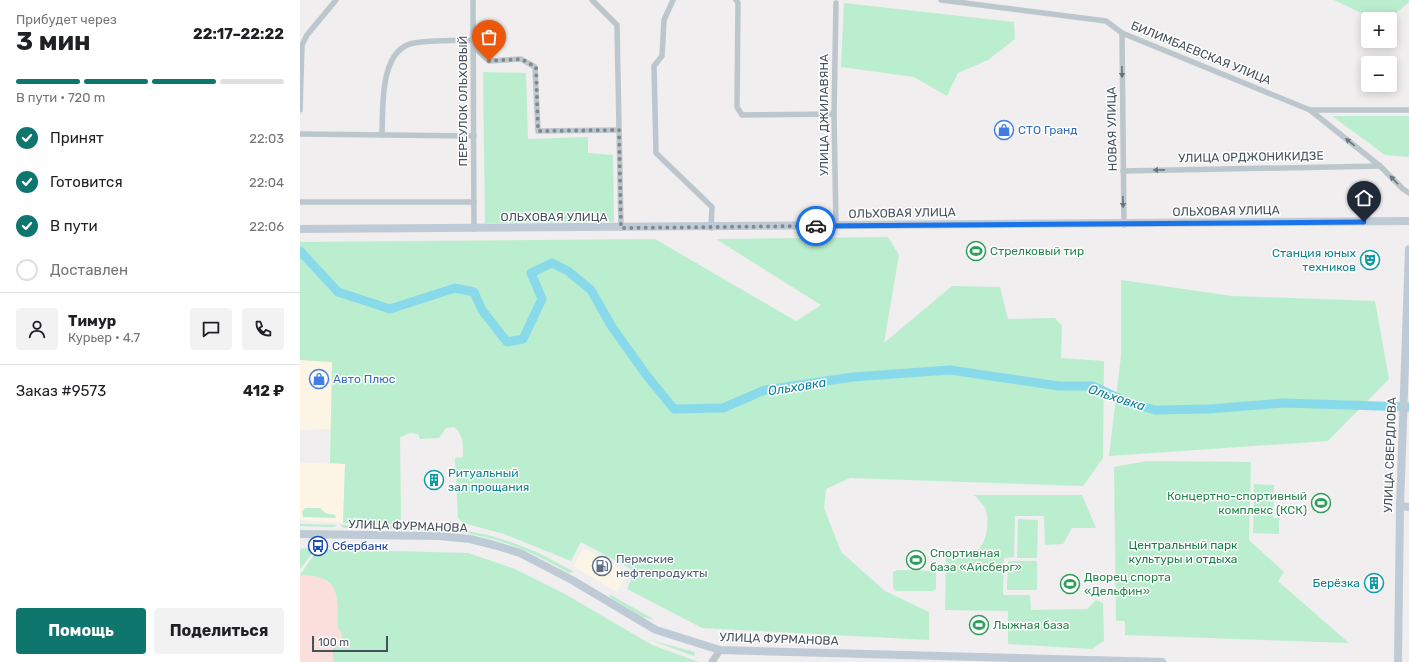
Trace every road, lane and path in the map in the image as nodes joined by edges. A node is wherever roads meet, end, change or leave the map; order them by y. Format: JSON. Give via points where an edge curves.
{"nodes":[{"id":1,"x":336,"y":0,"type":"edge"},
{"id":2,"x":473,"y":0,"type":"edge"},
{"id":3,"x":592,"y":0,"type":"edge"},
{"id":4,"x":673,"y":0,"type":"edge"},
{"id":5,"x":736,"y":0,"type":"edge"},
{"id":6,"x":941,"y":0,"type":"edge"},
{"id":7,"x":836,"y":3,"type":"dead end"},
{"id":8,"x":1122,"y":33,"type":"junction"},
{"id":9,"x":473,"y":40,"type":"junction"},
{"id":10,"x":474,"y":47,"type":"junction"},
{"id":11,"x":300,"y":110,"type":"edge"},
{"id":12,"x":1310,"y":110,"type":"junction"},
{"id":13,"x":1409,"y":110,"type":"edge"},
{"id":14,"x":834,"y":114,"type":"junction"},
{"id":15,"x":619,"y":130,"type":"junction"},
{"id":16,"x":300,"y":134,"type":"edge"},
{"id":17,"x":382,"y":135,"type":"junction"},
{"id":18,"x":474,"y":136,"type":"junction"},
{"id":19,"x":1380,"y":166,"type":"junction"},
{"id":20,"x":1123,"y":171,"type":"junction"},
{"id":21,"x":1409,"y":193,"type":"edge"},
{"id":22,"x":300,"y":202,"type":"edge"},
{"id":23,"x":474,"y":202,"type":"junction"},
{"id":24,"x":1409,"y":221,"type":"edge"},
{"id":25,"x":1124,"y":224,"type":"junction"},
{"id":26,"x":836,"y":226,"type":"junction"},
{"id":27,"x":621,"y":228,"type":"junction"},
{"id":28,"x":711,"y":228,"type":"junction"},
{"id":29,"x":300,"y":229,"type":"edge"},
{"id":30,"x":474,"y":229,"type":"junction"},
{"id":31,"x":1409,"y":249,"type":"edge"},
{"id":32,"x":1400,"y":506,"type":"junction"},
{"id":33,"x":1409,"y":507,"type":"edge"},
{"id":34,"x":300,"y":534,"type":"edge"},
{"id":35,"x":720,"y":650,"type":"junction"},
{"id":36,"x":926,"y":659,"type":"edge"},
{"id":37,"x":712,"y":662,"type":"edge"},
{"id":38,"x":1119,"y":662,"type":"edge"},
{"id":39,"x":1162,"y":662,"type":"edge"},
{"id":40,"x":1398,"y":662,"type":"edge"}],
"edges":[{"from":1,"to":11,"type":"street","via":[[307,35],[302,45]]},
{"from":2,"to":9,"type":"street","name":"ПЕРЕУЛОК ОЛЬХОВЫЙ"},
{"from":3,"to":15,"type":"street","via":[[618,25]]},
{"from":4,"to":28,"type":"street","via":[[664,20],[662,56],[654,66],[656,153],[712,207]]},
{"from":5,"to":14,"type":"street","via":[[737,107],[742,115]]},
{"from":6,"to":8,"type":"street","name":"БИЛИМБАЕВСКАЯ УЛИЦА","via":[[1106,21]]},
{"from":7,"to":14,"type":"street","name":"УЛИЦА ДЖИЛАВЯНА"},
{"from":8,"to":12,"type":"street","name":"БИЛИМБАЕВСКАЯ УЛИЦА"},
{"from":8,"to":20,"type":"street","name":"НОВАЯ УЛИЦА","one_way":true},
{"from":9,"to":10,"type":"street","name":"ПЕРЕУЛОК ОЛЬХОВЫЙ"},
{"from":9,"to":17,"type":"street","via":[[413,43],[397,52],[388,70],[383,90]]},
{"from":10,"to":15,"type":"street","via":[[489,61],[521,59],[536,67],[538,131]]},
{"from":10,"to":18,"type":"street","name":"ПЕРЕУЛОК ОЛЬХОВЫЙ"},
{"from":12,"to":13,"type":"street"},
{"from":19,"to":12,"type":"street","name":"БИЛИМБАЕВСКАЯ УЛИЦА","one_way":true},
{"from":14,"to":26,"type":"street","name":"УЛИЦА ДЖИЛАВЯНА"},
{"from":15,"to":27,"type":"street"},
{"from":16,"to":17,"type":"street"},
{"from":17,"to":18,"type":"street"},
{"from":18,"to":23,"type":"street","name":"ПЕРЕУЛОК ОЛЬХОВЫЙ"},
{"from":19,"to":20,"type":"street","name":"УЛИЦА ОРДЖОНИКИДЗЕ","one_way":true},
{"from":21,"to":19,"type":"street","name":"БИЛИМБАЕВСКАЯ УЛИЦА","one_way":true},
{"from":20,"to":25,"type":"street","name":"НОВАЯ УЛИЦА","one_way":true},
{"from":22,"to":23,"type":"street"},
{"from":23,"to":30,"type":"street","name":"ПЕРЕУЛОК ОЛЬХОВЫЙ"},
{"from":24,"to":25,"type":"main road","name":"ОЛЬХОВАЯ УЛИЦА"},
{"from":25,"to":26,"type":"main road","name":"ОЛЬХОВАЯ УЛИЦА"},
{"from":26,"to":28,"type":"main road","name":"ОЛЬХОВАЯ УЛИЦА"},
{"from":27,"to":28,"type":"main road","name":"ОЛЬХОВАЯ УЛИЦА"},
{"from":27,"to":30,"type":"main road","name":"ОЛЬХОВАЯ УЛИЦА"},
{"from":29,"to":30,"type":"main road","name":"ОЛЬХОВАЯ УЛИЦА"},
{"from":31,"to":32,"type":"main road","name":"УЛИЦА СВЕРДЛОВА"},
{"from":32,"to":33,"type":"main road"},
{"from":32,"to":40,"type":"main road","name":"УЛИЦА СВЕРДЛОВА"},
{"from":34,"to":35,"type":"main road","name":"УЛИЦА ФУРМАНОВА","via":[[439,536],[470,539],[508,549],[572,580],[656,630]]},
{"from":35,"to":36,"type":"main road","name":"УЛИЦА ФУРМАНОВА"},
{"from":35,"to":37,"type":"street"},
{"from":36,"to":38,"type":"main road","name":"УЛИЦА ФУРМАНОВА"},
{"from":38,"to":39,"type":"main road","name":"УЛИЦА ФУРМАНОВА"}]}
